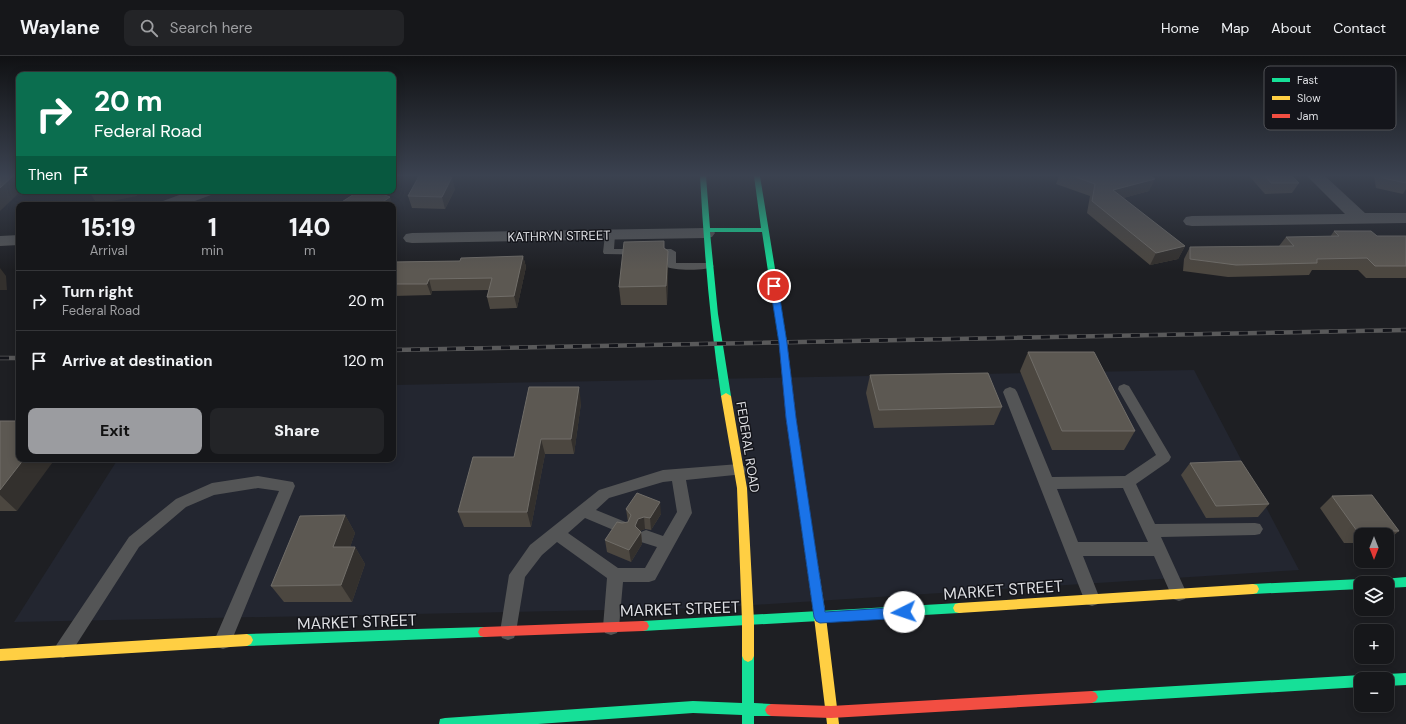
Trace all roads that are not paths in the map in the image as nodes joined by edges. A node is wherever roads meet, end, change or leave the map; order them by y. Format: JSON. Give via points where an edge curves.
{"nodes":[{"id":1,"x":705,"y":207,"type":"edge"},
{"id":2,"x":762,"y":207,"type":"edge"},
{"id":3,"x":1348,"y":207,"type":"edge"},
{"id":4,"x":1360,"y":218,"type":"junction"},
{"id":5,"x":1406,"y":218,"type":"edge"},
{"id":6,"x":1192,"y":221,"type":"dead end"},
{"id":7,"x":765,"y":230,"type":"junction"},
{"id":8,"x":706,"y":232,"type":"junction"},
{"id":9,"x":610,"y":235,"type":"junction"},
{"id":10,"x":412,"y":238,"type":"dead end"},
{"id":11,"x":16,"y":240,"type":"edge"},
{"id":12,"x":0,"y":242,"type":"edge"},
{"id":13,"x":709,"y":266,"type":"junction"},
{"id":14,"x":1124,"y":389,"type":"dead end"},
{"id":15,"x":1010,"y":392,"type":"dead end"},
{"id":16,"x":739,"y":470,"type":"junction"},
{"id":17,"x":678,"y":475,"type":"junction"},
{"id":18,"x":1128,"y":482,"type":"junction"},
{"id":19,"x":1047,"y":483,"type":"junction"},
{"id":20,"x":583,"y":511,"type":"junction"},
{"id":21,"x":623,"y":528,"type":"edge"},
{"id":22,"x":1255,"y":529,"type":"dead end"},
{"id":23,"x":1151,"y":531,"type":"junction"},
{"id":24,"x":557,"y":533,"type":"junction"},
{"id":25,"x":646,"y":537,"type":"dead end"},
{"id":26,"x":666,"y":544,"type":"junction"},
{"id":27,"x":1072,"y":549,"type":"junction"},
{"id":28,"x":1159,"y":549,"type":"junction"},
{"id":29,"x":614,"y":576,"type":"junction"},
{"id":30,"x":1406,"y":582,"type":"edge"},
{"id":31,"x":1394,"y":583,"type":"edge"},
{"id":32,"x":1354,"y":584,"type":"edge"},
{"id":33,"x":1179,"y":594,"type":"junction"},
{"id":34,"x":1092,"y":600,"type":"junction"},
{"id":35,"x":820,"y":617,"type":"junction"},
{"id":36,"x":748,"y":621,"type":"junction"},
{"id":37,"x":611,"y":627,"type":"junction"},
{"id":38,"x":508,"y":632,"type":"junction"},
{"id":39,"x":223,"y":641,"type":"junction"},
{"id":40,"x":61,"y":652,"type":"junction"},
{"id":41,"x":0,"y":655,"type":"edge"},
{"id":42,"x":1406,"y":679,"type":"edge"},
{"id":43,"x":1394,"y":680,"type":"edge"},
{"id":44,"x":1354,"y":681,"type":"edge"},
{"id":45,"x":748,"y":709,"type":"junction"},
{"id":46,"x":831,"y":712,"type":"junction"},
{"id":47,"x":583,"y":719,"type":"edge"},
{"id":48,"x":472,"y":723,"type":"edge"},
{"id":49,"x":445,"y":724,"type":"edge"},
{"id":50,"x":748,"y":724,"type":"edge"},
{"id":51,"x":833,"y":724,"type":"edge"}],
"edges":[{"from":1,"to":8,"type":"main road","name":"FEDERAL ROAD"},
{"from":2,"to":7,"type":"main road"},
{"from":3,"to":4,"type":"street"},
{"from":4,"to":5,"type":"street"},
{"from":4,"to":6,"type":"street"},
{"from":7,"to":8,"type":"main road"},
{"from":7,"to":35,"type":"main road"},
{"from":8,"to":9,"type":"street","name":"KATHRYN STREET"},
{"from":8,"to":13,"type":"main road","name":"FEDERAL ROAD"},
{"from":9,"to":10,"type":"street","name":"KATHRYN STREET"},
{"from":9,"to":13,"type":"lane","via":[[608,252],[672,252],[671,266]]},
{"from":11,"to":12,"type":"street"},
{"from":13,"to":16,"type":"main road","name":"FEDERAL ROAD","via":[[718,345]]},
{"from":14,"to":18,"type":"lane","via":[[1164,457]]},
{"from":15,"to":19,"type":"lane"},
{"from":16,"to":17,"type":"lane"},
{"from":16,"to":36,"type":"main road","name":"FEDERAL ROAD"},
{"from":17,"to":20,"type":"lane","via":[[663,476],[604,494]]},
{"from":17,"to":26,"type":"lane","via":[[685,513]]},
{"from":18,"to":19,"type":"lane"},
{"from":18,"to":23,"type":"lane"},
{"from":19,"to":27,"type":"lane"},
{"from":20,"to":21,"type":"lane"},
{"from":20,"to":24,"type":"lane"},
{"from":22,"to":23,"type":"lane"},
{"from":23,"to":28,"type":"lane"},
{"from":24,"to":29,"type":"lane"},
{"from":24,"to":38,"type":"lane","via":[[536,550],[517,575]]},
{"from":25,"to":26,"type":"lane"},
{"from":26,"to":29,"type":"lane","via":[[649,575]]},
{"from":27,"to":28,"type":"lane"},
{"from":27,"to":34,"type":"lane"},
{"from":28,"to":33,"type":"lane"},
{"from":29,"to":37,"type":"lane"},
{"from":30,"to":31,"type":"main road"},
{"from":32,"to":33,"type":"main road","name":"MARKET STREET"},
{"from":33,"to":34,"type":"main road","name":"MARKET STREET"},
{"from":34,"to":35,"type":"main road","name":"MARKET STREET"},
{"from":35,"to":36,"type":"main road","name":"MARKET STREET"},
{"from":35,"to":46,"type":"main road"},
{"from":36,"to":37,"type":"main road","name":"MARKET STREET"},
{"from":36,"to":45,"type":"main road","name":"FEDERAL ROAD"},
{"from":37,"to":38,"type":"main road","name":"MARKET STREET"},
{"from":38,"to":39,"type":"main road","name":"MARKET STREET"},
{"from":39,"to":40,"type":"main road","name":"MARKET STREET"},
{"from":39,"to":40,"type":"lane","via":[[288,486],[258,482],[212,489],[181,502],[134,542]]},
{"from":40,"to":41,"type":"main road","name":"MARKET STREET"},
{"from":42,"to":43,"type":"main road"},
{"from":44,"to":46,"type":"main road"},
{"from":45,"to":46,"type":"main road"},
{"from":45,"to":47,"type":"main road","via":[[693,707]]},
{"from":45,"to":50,"type":"main road","name":"FEDERAL ROAD"},
{"from":46,"to":51,"type":"main road"},
{"from":47,"to":48,"type":"main road"},
{"from":48,"to":49,"type":"main road"}]}
